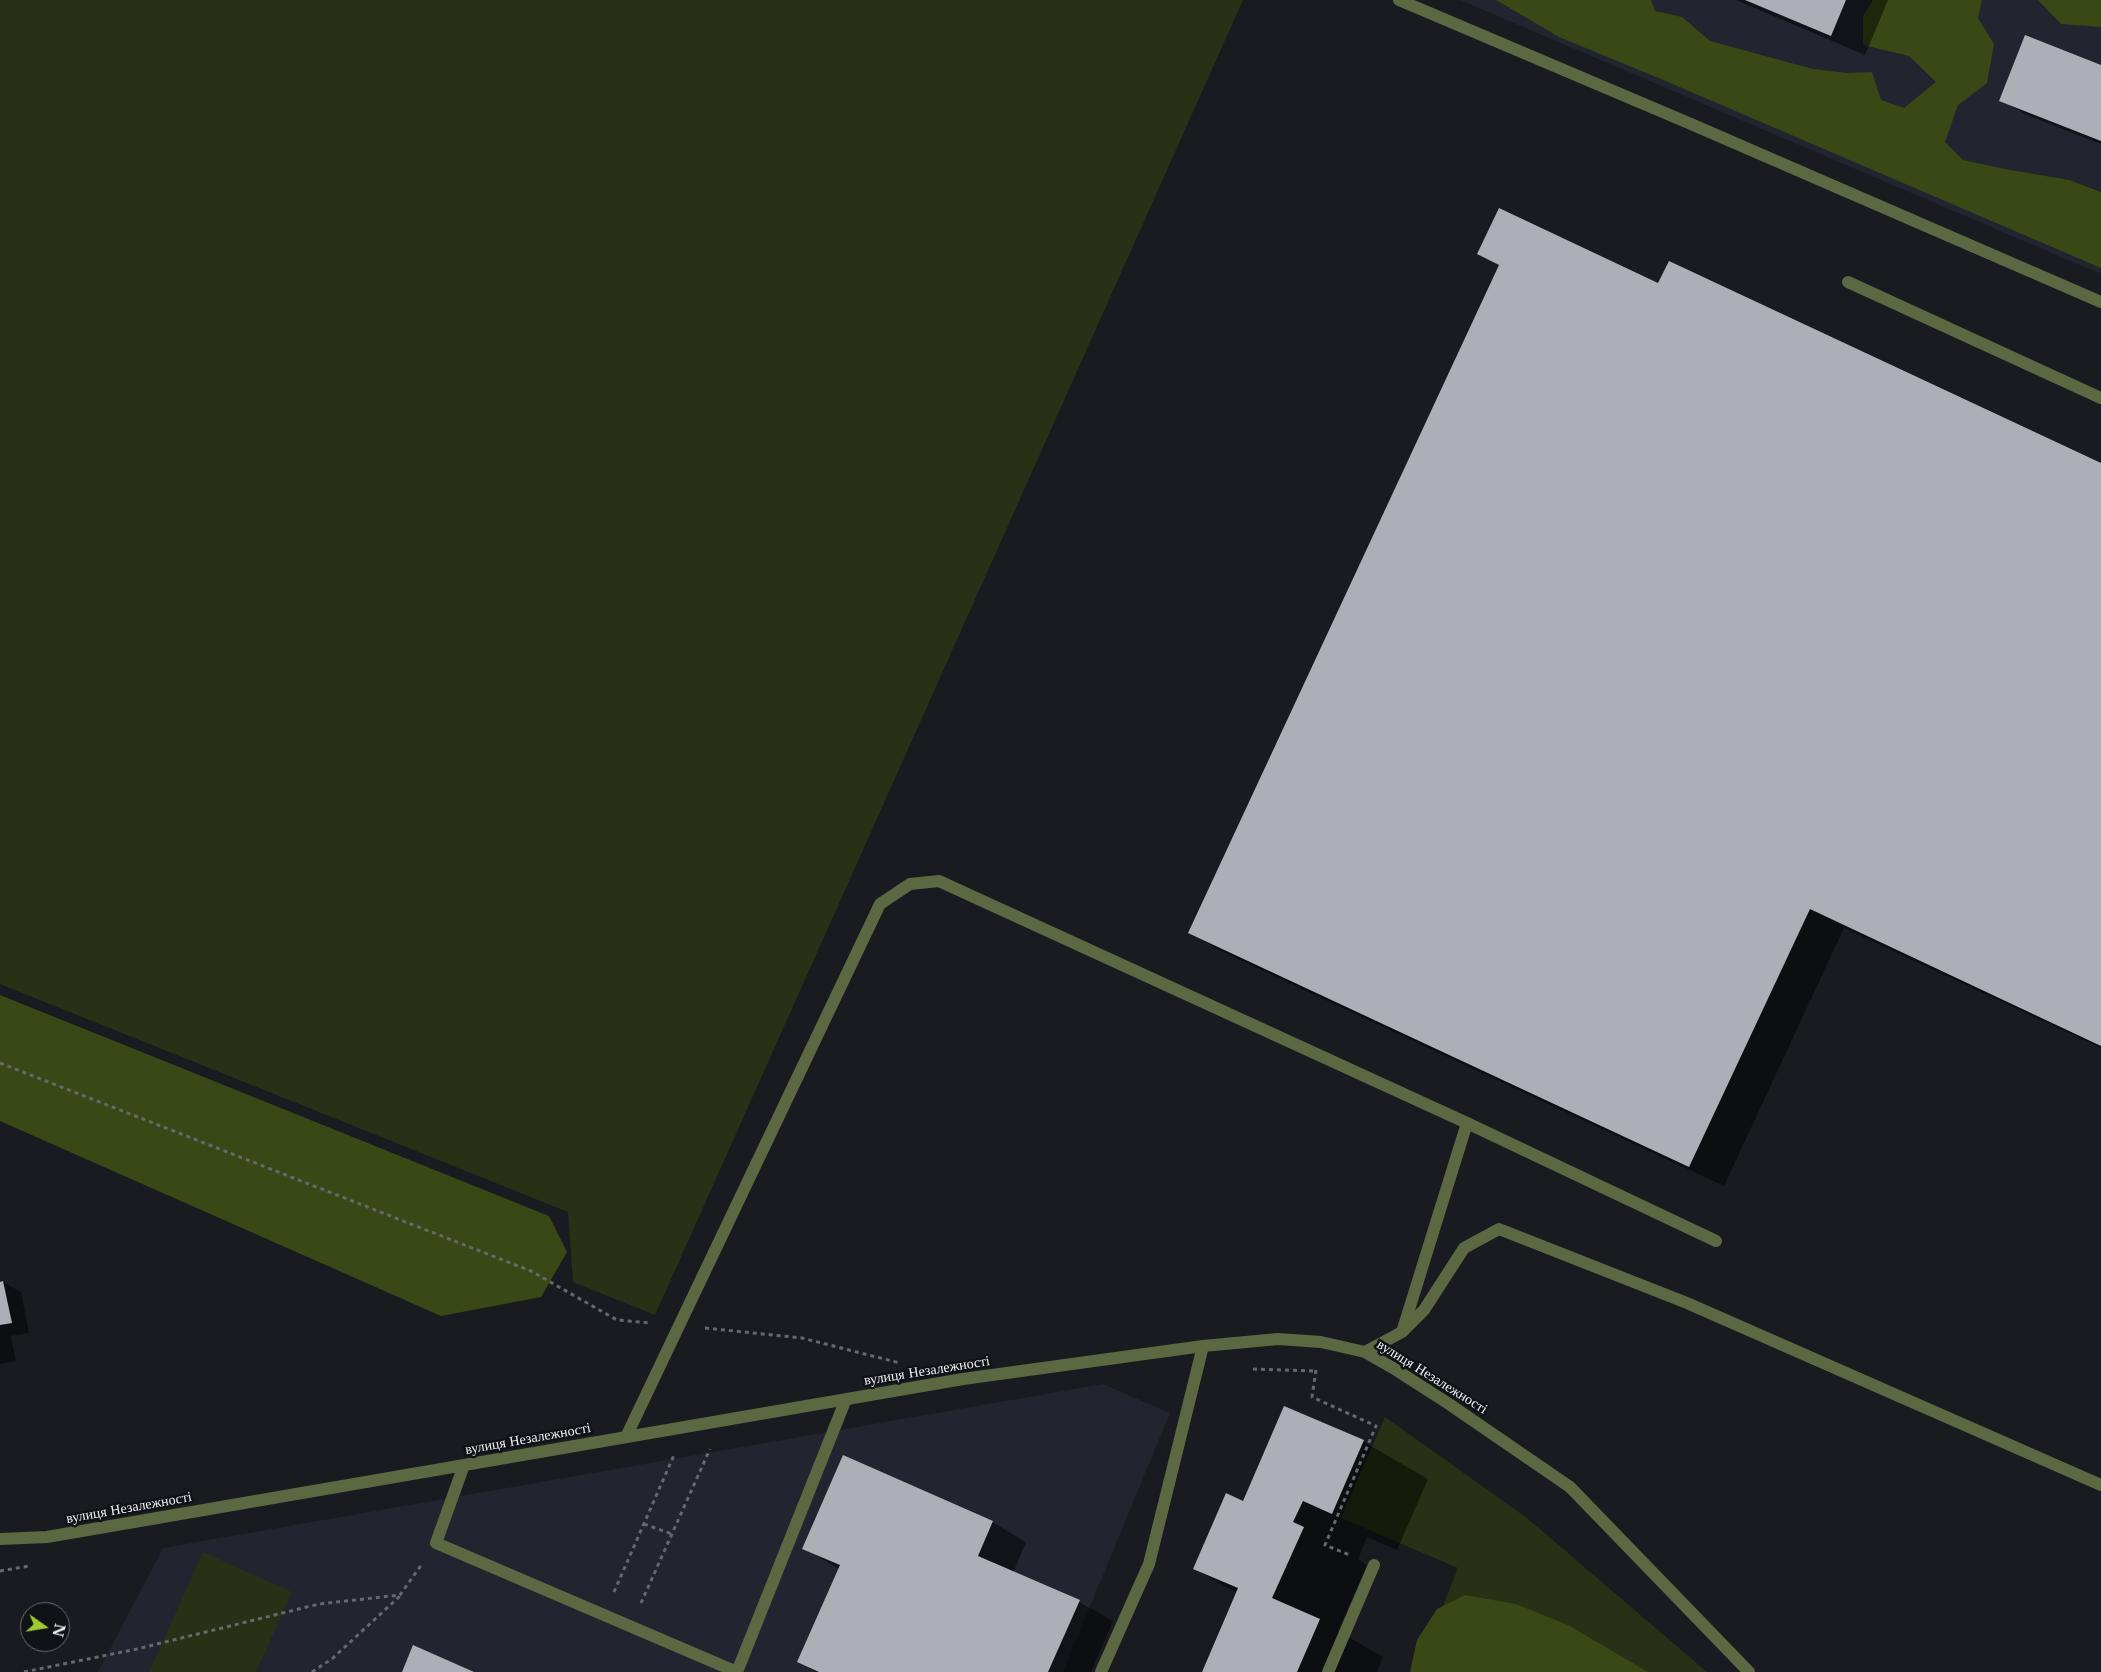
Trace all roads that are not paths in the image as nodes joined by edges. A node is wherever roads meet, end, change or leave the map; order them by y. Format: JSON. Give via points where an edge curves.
{"nodes":[{"id":1,"x":1399,"y":0,"type":"edge"},
{"id":2,"x":1848,"y":282,"type":"dead end"},
{"id":3,"x":2101,"y":302,"type":"edge"},
{"id":4,"x":2101,"y":398,"type":"edge"},
{"id":5,"x":1467,"y":1123,"type":"junction"},
{"id":6,"x":1716,"y":1241,"type":"dead end"},
{"id":7,"x":1402,"y":1332,"type":"junction"},
{"id":8,"x":1203,"y":1346,"type":"junction"},
{"id":9,"x":1365,"y":1352,"type":"junction"},
{"id":10,"x":846,"y":1399,"type":"junction"},
{"id":11,"x":626,"y":1437,"type":"junction"},
{"id":12,"x":464,"y":1465,"type":"junction"},
{"id":13,"x":2101,"y":1485,"type":"edge"},
{"id":14,"x":0,"y":1539,"type":"edge"},
{"id":15,"x":1374,"y":1565,"type":"road end"},
{"id":16,"x":737,"y":1672,"type":"edge"},
{"id":17,"x":1101,"y":1672,"type":"edge"},
{"id":18,"x":1328,"y":1672,"type":"edge"},
{"id":19,"x":1749,"y":1672,"type":"edge"}],
"edges":[{"from":1,"to":3,"type":"street"},
{"from":2,"to":4,"type":"street"},
{"from":5,"to":6,"type":"street"},
{"from":5,"to":7,"type":"street"},
{"from":5,"to":11,"type":"street","via":[[939,880],[910,884],[880,904]]},
{"from":7,"to":9,"type":"street"},
{"from":7,"to":13,"type":"street","via":[[1424,1310],[1464,1248],[1499,1229],[1687,1303]]},
{"from":8,"to":9,"type":"street","name":"вулиця Незалежності","via":[[1278,1339],[1321,1342]]},
{"from":8,"to":10,"type":"street","name":"вулиця Незалежності","via":[[963,1379]]},
{"from":8,"to":17,"type":"street","via":[[1149,1564]]},
{"from":9,"to":19,"type":"street","name":"вулиця Незалежності","via":[[1449,1404],[1570,1487]]},
{"from":10,"to":11,"type":"street","name":"вулиця Незалежності"},
{"from":10,"to":16,"type":"street"},
{"from":11,"to":12,"type":"street","name":"вулиця Незалежності"},
{"from":12,"to":14,"type":"street","name":"вулиця Незалежності","via":[[47,1538]]},
{"from":12,"to":16,"type":"street","via":[[436,1543]]},
{"from":15,"to":18,"type":"street"}]}
